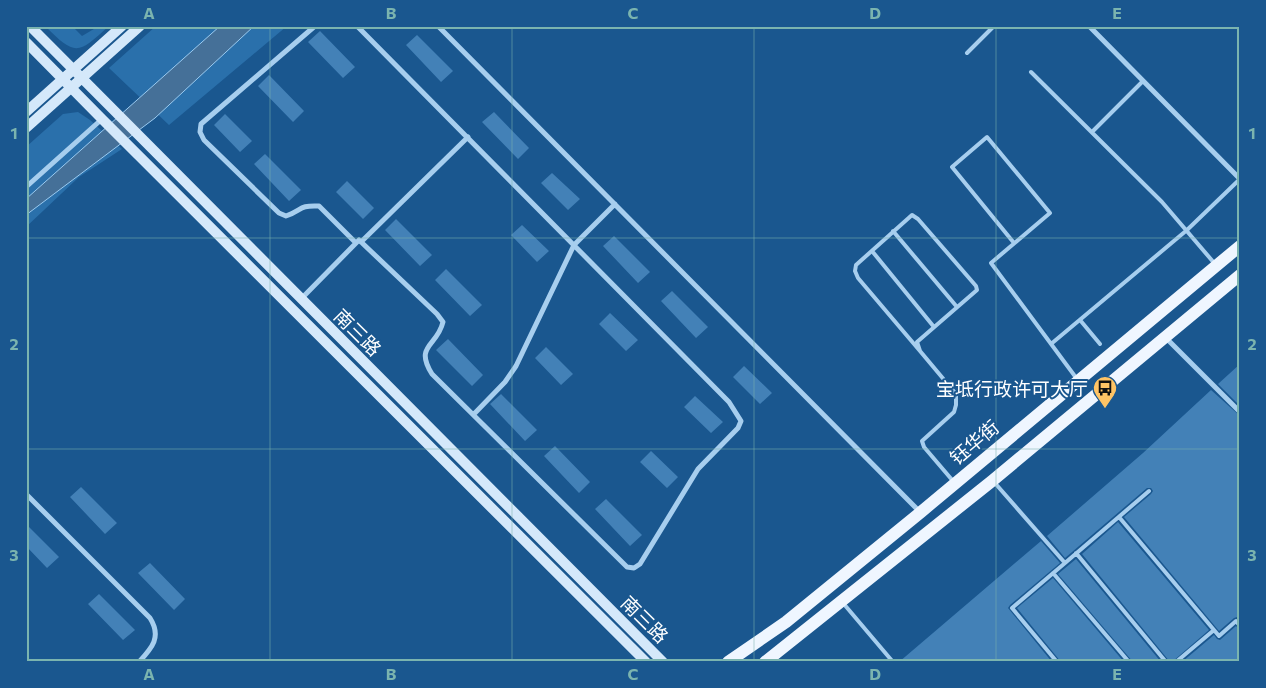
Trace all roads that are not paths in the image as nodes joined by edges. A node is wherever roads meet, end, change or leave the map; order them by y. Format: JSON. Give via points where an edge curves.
{"nodes":[{"id":1,"x":30,"y":26,"type":"edge"},
{"id":2,"x":122,"y":26,"type":"edge"},
{"id":3,"x":140,"y":26,"type":"edge"},
{"id":4,"x":315,"y":26,"type":"edge"},
{"id":5,"x":357,"y":26,"type":"edge"},
{"id":6,"x":438,"y":26,"type":"edge"},
{"id":7,"x":994,"y":26,"type":"edge"},
{"id":8,"x":1088,"y":26,"type":"edge"},
{"id":9,"x":26,"y":42,"type":"edge"},
{"id":10,"x":967,"y":53,"type":"dead end"},
{"id":11,"x":74,"y":70,"type":"junction"},
{"id":12,"x":1031,"y":72,"type":"dead end"},
{"id":13,"x":81,"y":78,"type":"junction"},
{"id":14,"x":63,"y":79,"type":"junction"},
{"id":15,"x":1143,"y":81,"type":"junction"},
{"id":16,"x":71,"y":88,"type":"junction"},
{"id":17,"x":26,"y":112,"type":"edge"},
{"id":18,"x":102,"y":119,"type":"junction"},
{"id":19,"x":26,"y":128,"type":"edge"},
{"id":20,"x":1092,"y":132,"type":"junction"},
{"id":21,"x":468,"y":138,"type":"junction"},
{"id":22,"x":1240,"y":179,"type":"edge"},
{"id":23,"x":26,"y":187,"type":"edge"},
{"id":24,"x":615,"y":204,"type":"junction"},
{"id":25,"x":1187,"y":230,"type":"junction"},
{"id":26,"x":893,"y":231,"type":"junction"},
{"id":27,"x":359,"y":243,"type":"junction"},
{"id":28,"x":1014,"y":243,"type":"junction"},
{"id":29,"x":574,"y":245,"type":"junction"},
{"id":30,"x":1240,"y":246,"type":"edge"},
{"id":31,"x":872,"y":251,"type":"junction"},
{"id":32,"x":1216,"y":266,"type":"junction"},
{"id":33,"x":1240,"y":275,"type":"edge"},
{"id":34,"x":301,"y":300,"type":"junction"},
{"id":35,"x":957,"y":307,"type":"junction"},
{"id":36,"x":1080,"y":320,"type":"junction"},
{"id":37,"x":934,"y":327,"type":"junction"},
{"id":38,"x":1166,"y":337,"type":"junction"},
{"id":39,"x":1051,"y":344,"type":"junction"},
{"id":40,"x":1100,"y":344,"type":"dead end"},
{"id":41,"x":920,"y":351,"type":"junction"},
{"id":42,"x":1079,"y":381,"type":"junction"},
{"id":43,"x":1240,"y":412,"type":"edge"},
{"id":44,"x":474,"y":414,"type":"junction"},
{"id":45,"x":992,"y":481,"type":"junction"},
{"id":46,"x":955,"y":483,"type":"junction"},
{"id":47,"x":1148,"y":491,"type":"dead end"},
{"id":48,"x":26,"y":494,"type":"edge"},
{"id":49,"x":921,"y":512,"type":"junction"},
{"id":50,"x":1119,"y":517,"type":"junction"},
{"id":51,"x":1076,"y":553,"type":"junction"},
{"id":52,"x":1065,"y":563,"type":"junction"},
{"id":53,"x":1054,"y":573,"type":"junction"},
{"id":54,"x":842,"y":602,"type":"junction"},
{"id":55,"x":1240,"y":626,"type":"edge"},
{"id":56,"x":1214,"y":630,"type":"junction"},
{"id":57,"x":139,"y":662,"type":"edge"},
{"id":58,"x":646,"y":662,"type":"edge"},
{"id":59,"x":663,"y":662,"type":"edge"},
{"id":60,"x":728,"y":662,"type":"edge"},
{"id":61,"x":765,"y":662,"type":"edge"},
{"id":62,"x":893,"y":662,"type":"edge"},
{"id":63,"x":1058,"y":662,"type":"edge"},
{"id":64,"x":1129,"y":662,"type":"edge"},
{"id":65,"x":1166,"y":662,"type":"edge"},
{"id":66,"x":1176,"y":662,"type":"edge"}],
"edges":[{"from":1,"to":11,"type":"street","name":"南三路"},
{"from":2,"to":11,"type":"street"},
{"from":3,"to":13,"type":"street"},
{"from":4,"to":27,"type":"street","via":[[201,124],[200,132],[204,140],[279,213],[286,216],[300,207],[319,206]]},
{"from":5,"to":21,"type":"street"},
{"from":6,"to":24,"type":"street"},
{"from":7,"to":10,"type":"lane"},
{"from":8,"to":15,"type":"street"},
{"from":9,"to":14,"type":"street","name":"南三路"},
{"from":11,"to":13,"type":"street","name":"南三路"},
{"from":11,"to":14,"type":"street"},
{"from":12,"to":20,"type":"lane"},
{"from":13,"to":16,"type":"street"},
{"from":13,"to":34,"type":"street","name":"南三路"},
{"from":14,"to":16,"type":"street","name":"南三路"},
{"from":14,"to":17,"type":"street"},
{"from":15,"to":20,"type":"lane"},
{"from":15,"to":22,"type":"street"},
{"from":16,"to":18,"type":"street","name":"南三路"},
{"from":16,"to":19,"type":"street"},
{"from":18,"to":23,"type":"street"},
{"from":18,"to":58,"type":"street","name":"南三路"},
{"from":20,"to":25,"type":"lane"},
{"from":21,"to":27,"type":"street"},
{"from":21,"to":29,"type":"street"},
{"from":22,"to":25,"type":"lane"},
{"from":24,"to":29,"type":"street"},
{"from":24,"to":49,"type":"street"},
{"from":25,"to":32,"type":"lane"},
{"from":25,"to":36,"type":"lane"},
{"from":26,"to":31,"type":"lane"},
{"from":26,"to":35,"type":"lane"},
{"from":26,"to":35,"type":"lane","via":[[912,215],[976,286],[977,290]]},
{"from":27,"to":34,"type":"street"},
{"from":27,"to":44,"type":"street","via":[[443,322],[426,350],[426,364],[432,374]]},
{"from":28,"to":28,"type":"lane","via":[[1050,213],[987,137],[952,167]]},
{"from":28,"to":39,"type":"lane","via":[[991,263]]},
{"from":29,"to":44,"type":"street","via":[[516,366]]},
{"from":29,"to":44,"type":"street","via":[[729,402],[741,421],[738,428],[698,470],[640,564],[634,568],[627,566]]},
{"from":30,"to":32,"type":"main road","name":"钰华街"},
{"from":31,"to":37,"type":"lane"},
{"from":31,"to":41,"type":"lane","via":[[854,270]]},
{"from":32,"to":42,"type":"main road","name":"钰华街"},
{"from":33,"to":38,"type":"main road"},
{"from":34,"to":59,"type":"street","name":"南三路"},
{"from":35,"to":37,"type":"lane"},
{"from":36,"to":39,"type":"lane"},
{"from":36,"to":40,"type":"lane"},
{"from":37,"to":41,"type":"lane","via":[[917,342]]},
{"from":38,"to":43,"type":"street"},
{"from":38,"to":45,"type":"main road"},
{"from":39,"to":42,"type":"lane"},
{"from":41,"to":46,"type":"lane","via":[[956,394],[954,412],[922,441]]},
{"from":42,"to":46,"type":"main road","name":"钰华街"},
{"from":45,"to":52,"type":"lane"},
{"from":45,"to":54,"type":"main road"},
{"from":46,"to":49,"type":"main road","name":"钰华街"},
{"from":47,"to":50,"type":"lane"},
{"from":48,"to":57,"type":"street","via":[[150,618],[156,635]]},
{"from":49,"to":60,"type":"main road","name":"钰华街","via":[[786,622]]},
{"from":50,"to":51,"type":"lane"},
{"from":50,"to":56,"type":"lane"},
{"from":51,"to":52,"type":"lane"},
{"from":51,"to":65,"type":"lane"},
{"from":52,"to":53,"type":"lane"},
{"from":53,"to":63,"type":"lane","via":[[1012,608]]},
{"from":53,"to":64,"type":"lane"},
{"from":54,"to":61,"type":"main road"},
{"from":54,"to":62,"type":"lane"},
{"from":55,"to":56,"type":"lane","via":[[1236,621],[1219,636]]},
{"from":56,"to":66,"type":"lane"}]}
